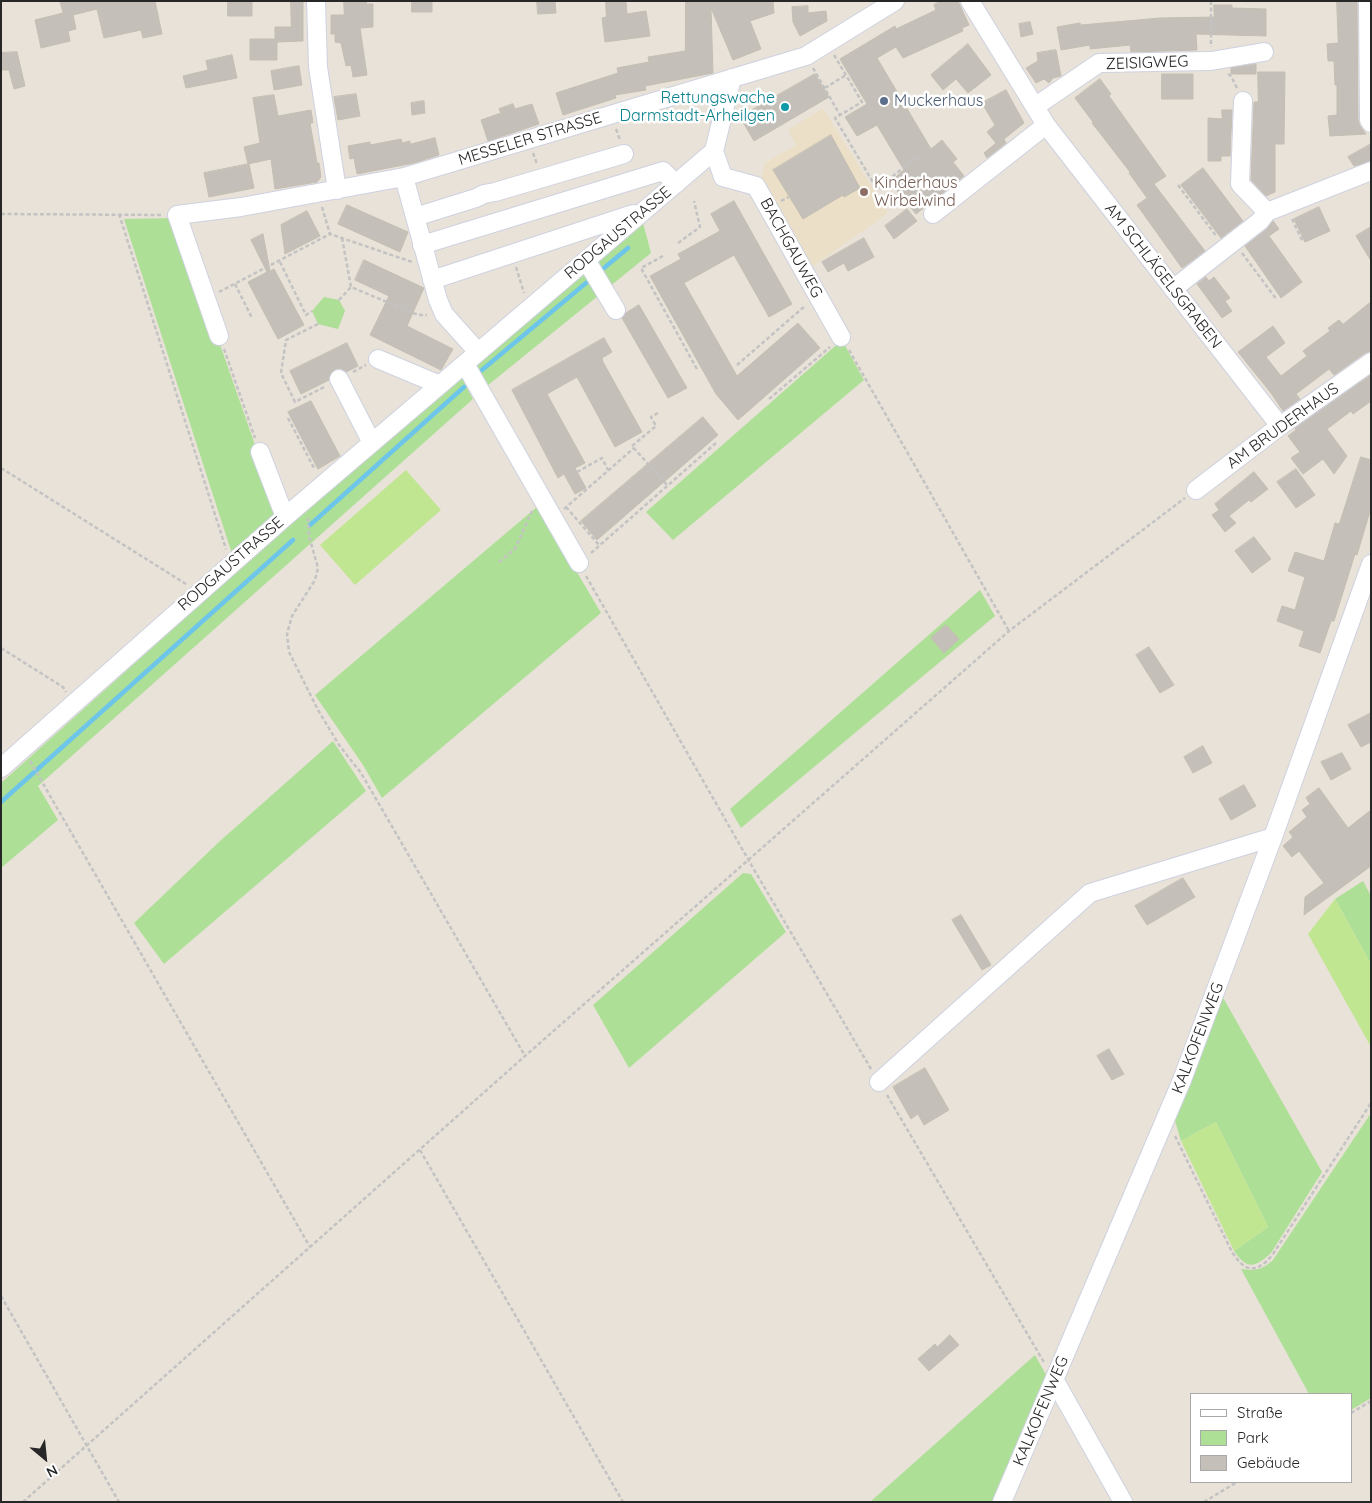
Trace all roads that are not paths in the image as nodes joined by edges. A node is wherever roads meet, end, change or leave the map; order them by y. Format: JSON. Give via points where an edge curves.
{"nodes":[{"id":1,"x":316,"y":1,"type":"edge"},
{"id":2,"x":895,"y":1,"type":"edge"},
{"id":3,"x":970,"y":1,"type":"edge"},
{"id":4,"x":1368,"y":1,"type":"edge"},
{"id":5,"x":1264,"y":52,"type":"dead end"},
{"id":6,"x":732,"y":78,"type":"junction"},
{"id":7,"x":1369,"y":84,"type":"edge"},
{"id":8,"x":1242,"y":101,"type":"road end"},
{"id":9,"x":1036,"y":106,"type":"junction"},
{"id":10,"x":1371,"y":122,"type":"edge"},
{"id":11,"x":1046,"y":125,"type":"junction"},
{"id":12,"x":714,"y":151,"type":"junction"},
{"id":13,"x":624,"y":154,"type":"road end"},
{"id":14,"x":1371,"y":171,"type":"edge"},
{"id":15,"x":404,"y":177,"type":"junction"},
{"id":16,"x":676,"y":184,"type":"junction"},
{"id":17,"x":337,"y":190,"type":"junction"},
{"id":18,"x":643,"y":211,"type":"junction"},
{"id":19,"x":1267,"y":212,"type":"junction"},
{"id":20,"x":933,"y":214,"type":"dead end"},
{"id":21,"x":415,"y":217,"type":"junction"},
{"id":22,"x":422,"y":245,"type":"junction"},
{"id":23,"x":586,"y":260,"type":"junction"},
{"id":24,"x":430,"y":274,"type":"junction"},
{"id":25,"x":1173,"y":289,"type":"junction"},
{"id":26,"x":616,"y":310,"type":"dead end"},
{"id":27,"x":219,"y":336,"type":"road end"},
{"id":28,"x":841,"y":337,"type":"road end"},
{"id":29,"x":471,"y":358,"type":"junction"},
{"id":30,"x":378,"y":359,"type":"road end"},
{"id":31,"x":1371,"y":362,"type":"edge"},
{"id":32,"x":340,"y":379,"type":"road end"},
{"id":33,"x":440,"y":385,"type":"junction"},
{"id":34,"x":1280,"y":426,"type":"junction"},
{"id":35,"x":372,"y":443,"type":"junction"},
{"id":36,"x":260,"y":452,"type":"road end"},
{"id":37,"x":1196,"y":490,"type":"road end"},
{"id":38,"x":285,"y":517,"type":"junction"},
{"id":39,"x":579,"y":563,"type":"road end"},
{"id":40,"x":1369,"y":573,"type":"edge"},
{"id":41,"x":1,"y":768,"type":"edge"},
{"id":42,"x":1273,"y":837,"type":"junction"},
{"id":43,"x":879,"y":1082,"type":"road end"},
{"id":44,"x":1055,"y":1381,"type":"junction"},
{"id":45,"x":1002,"y":1502,"type":"edge"},
{"id":46,"x":1123,"y":1502,"type":"edge"}],
"edges":[{"from":1,"to":17,"type":"street","via":[[318,67]]},
{"from":2,"to":6,"type":"street","name":"MESSELER STRASSE","via":[[806,56]]},
{"from":3,"to":9,"type":"street","name":"AM SCHLÄGELSGRABEN"},
{"from":4,"to":7,"type":"street"},
{"from":5,"to":9,"type":"street","name":"ZEISIGWEG","via":[[1211,61],[1099,63]]},
{"from":6,"to":12,"type":"street"},
{"from":6,"to":15,"type":"street","name":"MESSELER STRASSE"},
{"from":7,"to":10,"type":"street"},
{"from":8,"to":19,"type":"street","via":[[1240,184]]},
{"from":9,"to":11,"type":"street","name":"AM SCHLÄGELSGRABEN"},
{"from":11,"to":20,"type":"street"},
{"from":11,"to":25,"type":"street","name":"AM SCHLÄGELSGRABEN"},
{"from":12,"to":16,"type":"street","name":"RODGAUSTRASSE"},
{"from":12,"to":28,"type":"street","name":"BACHGAUWEG","via":[[723,177],[756,186]]},
{"from":13,"to":21,"type":"street"},
{"from":14,"to":19,"type":"street"},
{"from":15,"to":17,"type":"street","name":"MESSELER STRASSE"},
{"from":15,"to":21,"type":"street"},
{"from":16,"to":18,"type":"street","name":"RODGAUSTRASSE"},
{"from":16,"to":22,"type":"street","via":[[662,171]]},
{"from":17,"to":27,"type":"street","name":"MESSELER STRASSE","via":[[177,215]]},
{"from":18,"to":23,"type":"street","name":"RODGAUSTRASSE"},
{"from":18,"to":24,"type":"street","via":[[511,254]]},
{"from":19,"to":25,"type":"street","via":[[1260,221]]},
{"from":21,"to":22,"type":"street"},
{"from":22,"to":24,"type":"street"},
{"from":23,"to":26,"type":"street"},
{"from":23,"to":29,"type":"street","name":"RODGAUSTRASSE"},
{"from":24,"to":29,"type":"street","via":[[444,314]]},
{"from":25,"to":34,"type":"street","name":"AM SCHLÄGELSGRABEN"},
{"from":29,"to":33,"type":"street","name":"RODGAUSTRASSE"},
{"from":29,"to":39,"type":"street","via":[[539,493],[560,512]]},
{"from":30,"to":33,"type":"street"},
{"from":31,"to":34,"type":"street","name":"AM BRUDERHAUS"},
{"from":32,"to":35,"type":"street"},
{"from":33,"to":35,"type":"street","name":"RODGAUSTRASSE"},
{"from":34,"to":37,"type":"street","name":"AM BRUDERHAUS"},
{"from":35,"to":38,"type":"street","name":"RODGAUSTRASSE"},
{"from":36,"to":38,"type":"street"},
{"from":38,"to":41,"type":"street","name":"RODGAUSTRASSE"},
{"from":40,"to":42,"type":"street","name":"KALKOFENWEG"},
{"from":42,"to":43,"type":"street","via":[[1090,893]]},
{"from":42,"to":44,"type":"street","name":"KALKOFENWEG","via":[[1182,1080]]},
{"from":44,"to":45,"type":"street","name":"KALKOFENWEG"},
{"from":44,"to":46,"type":"street"}]}
